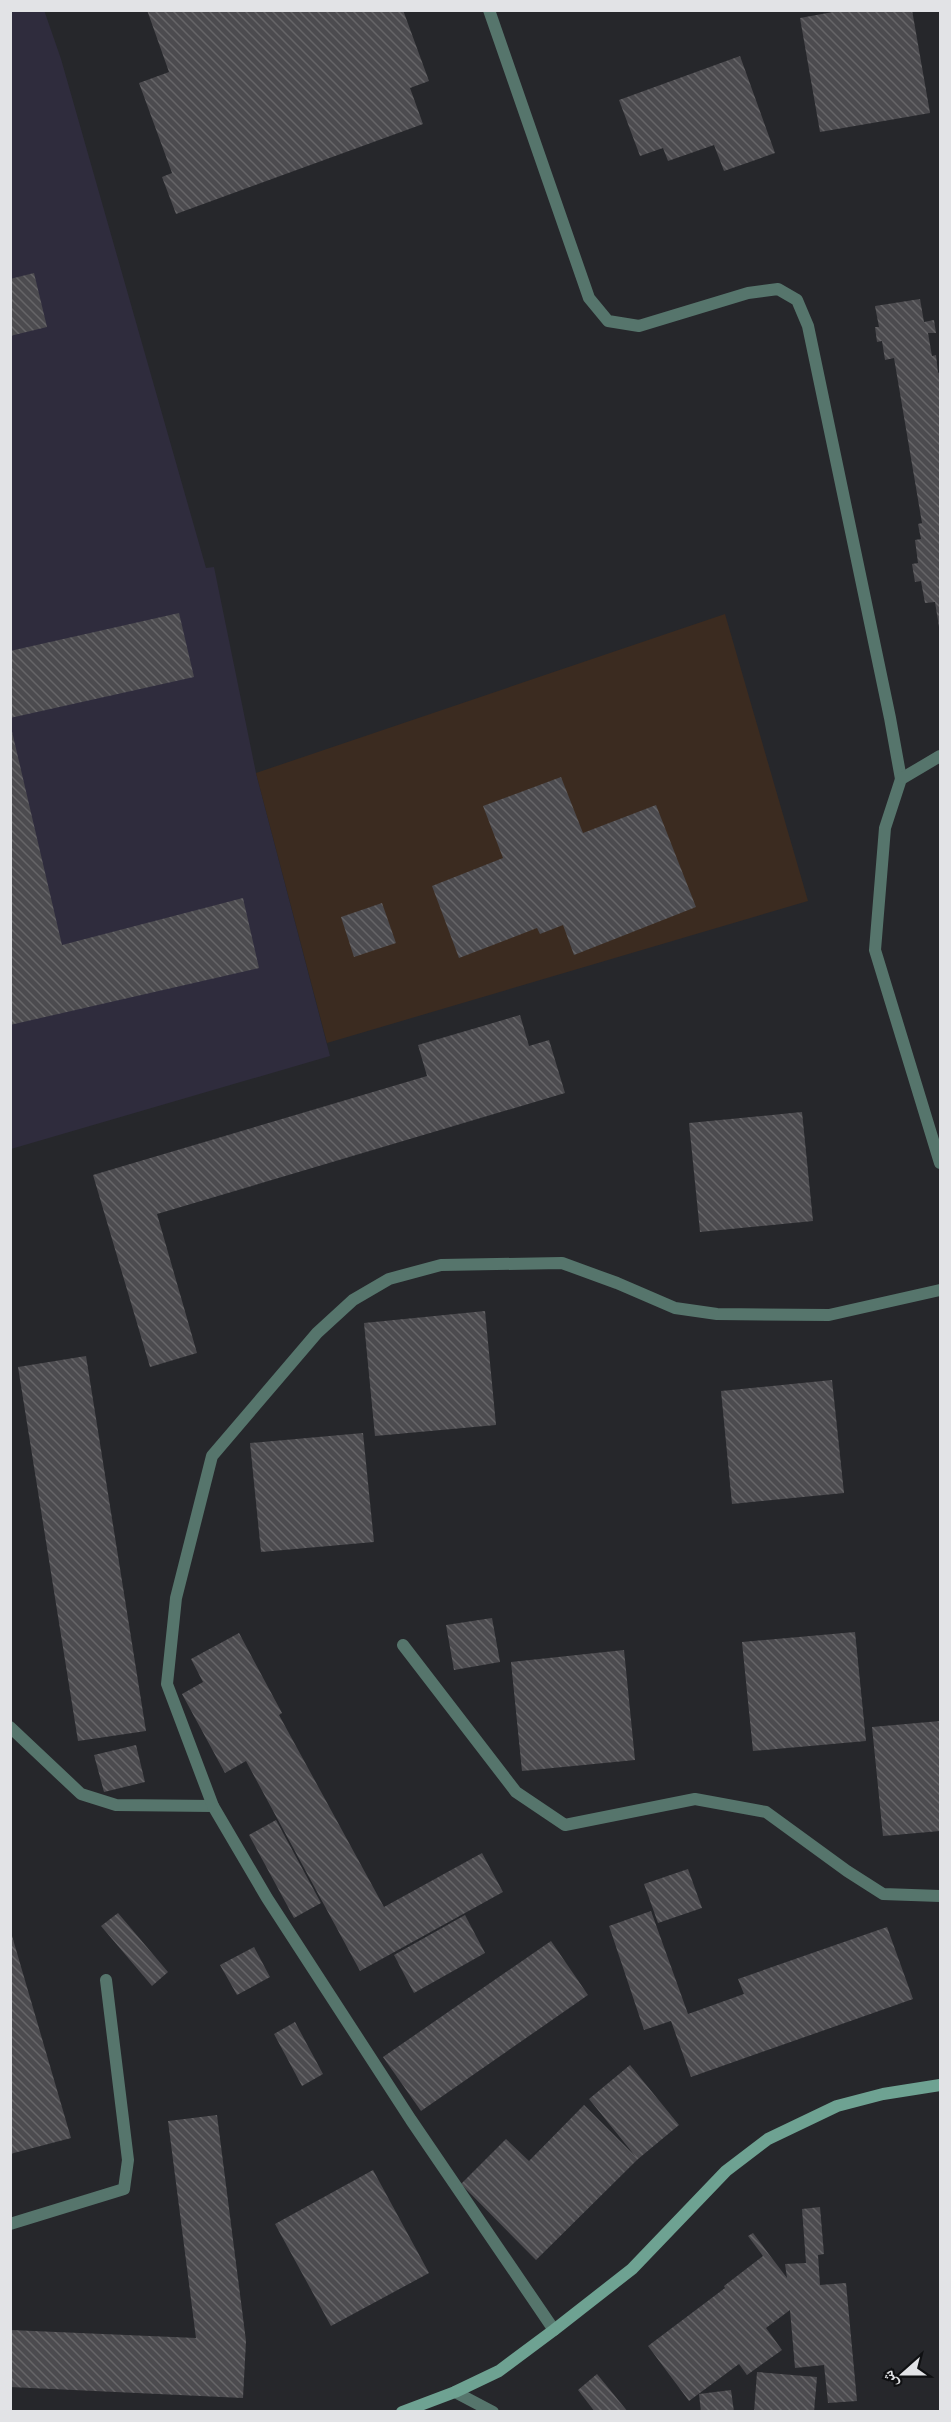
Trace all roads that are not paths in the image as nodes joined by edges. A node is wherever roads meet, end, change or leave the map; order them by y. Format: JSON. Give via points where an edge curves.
{"nodes":[{"id":1,"x":489,"y":10,"type":"edge"},
{"id":2,"x":940,"y":756,"type":"edge"},
{"id":3,"x":901,"y":779,"type":"junction"},
{"id":4,"x":940,"y":1163,"type":"edge"},
{"id":5,"x":940,"y":1290,"type":"edge"},
{"id":6,"x":403,"y":1645,"type":"dead end"},
{"id":7,"x":10,"y":1727,"type":"edge"},
{"id":8,"x":213,"y":1806,"type":"junction"},
{"id":9,"x":940,"y":1896,"type":"edge"},
{"id":10,"x":105,"y":1980,"type":"dead end"},
{"id":11,"x":940,"y":2085,"type":"edge"},
{"id":12,"x":10,"y":2224,"type":"edge"},
{"id":13,"x":554,"y":2330,"type":"junction"},
{"id":14,"x":455,"y":2392,"type":"junction"},
{"id":15,"x":402,"y":2412,"type":"edge"},
{"id":16,"x":493,"y":2412,"type":"edge"}],
"edges":[{"from":1,"to":3,"type":"street","via":[[589,298],[608,321],[639,327],[748,293],[778,289],[797,300],[808,327]]},
{"from":2,"to":3,"type":"street"},
{"from":3,"to":4,"type":"street","via":[[885,828],[875,950]]},
{"from":5,"to":8,"type":"street","via":[[830,1315],[717,1314],[675,1308],[562,1263],[441,1265],[389,1279],[353,1300],[317,1333],[212,1456],[176,1598],[167,1684]]},
{"from":6,"to":9,"type":"street","via":[[516,1792],[565,1826],[695,1799],[766,1812],[883,1894]]},
{"from":7,"to":8,"type":"street","via":[[81,1794],[116,1805]]},
{"from":8,"to":13,"type":"street","via":[[267,1898],[399,2101]]},
{"from":10,"to":12,"type":"street","via":[[128,2160],[124,2189]]},
{"from":11,"to":13,"type":"main road","via":[[837,2106],[768,2139],[726,2171],[632,2269]]},
{"from":13,"to":14,"type":"main road","via":[[499,2371]]},
{"from":14,"to":15,"type":"main road"},
{"from":14,"to":16,"type":"street"}]}
